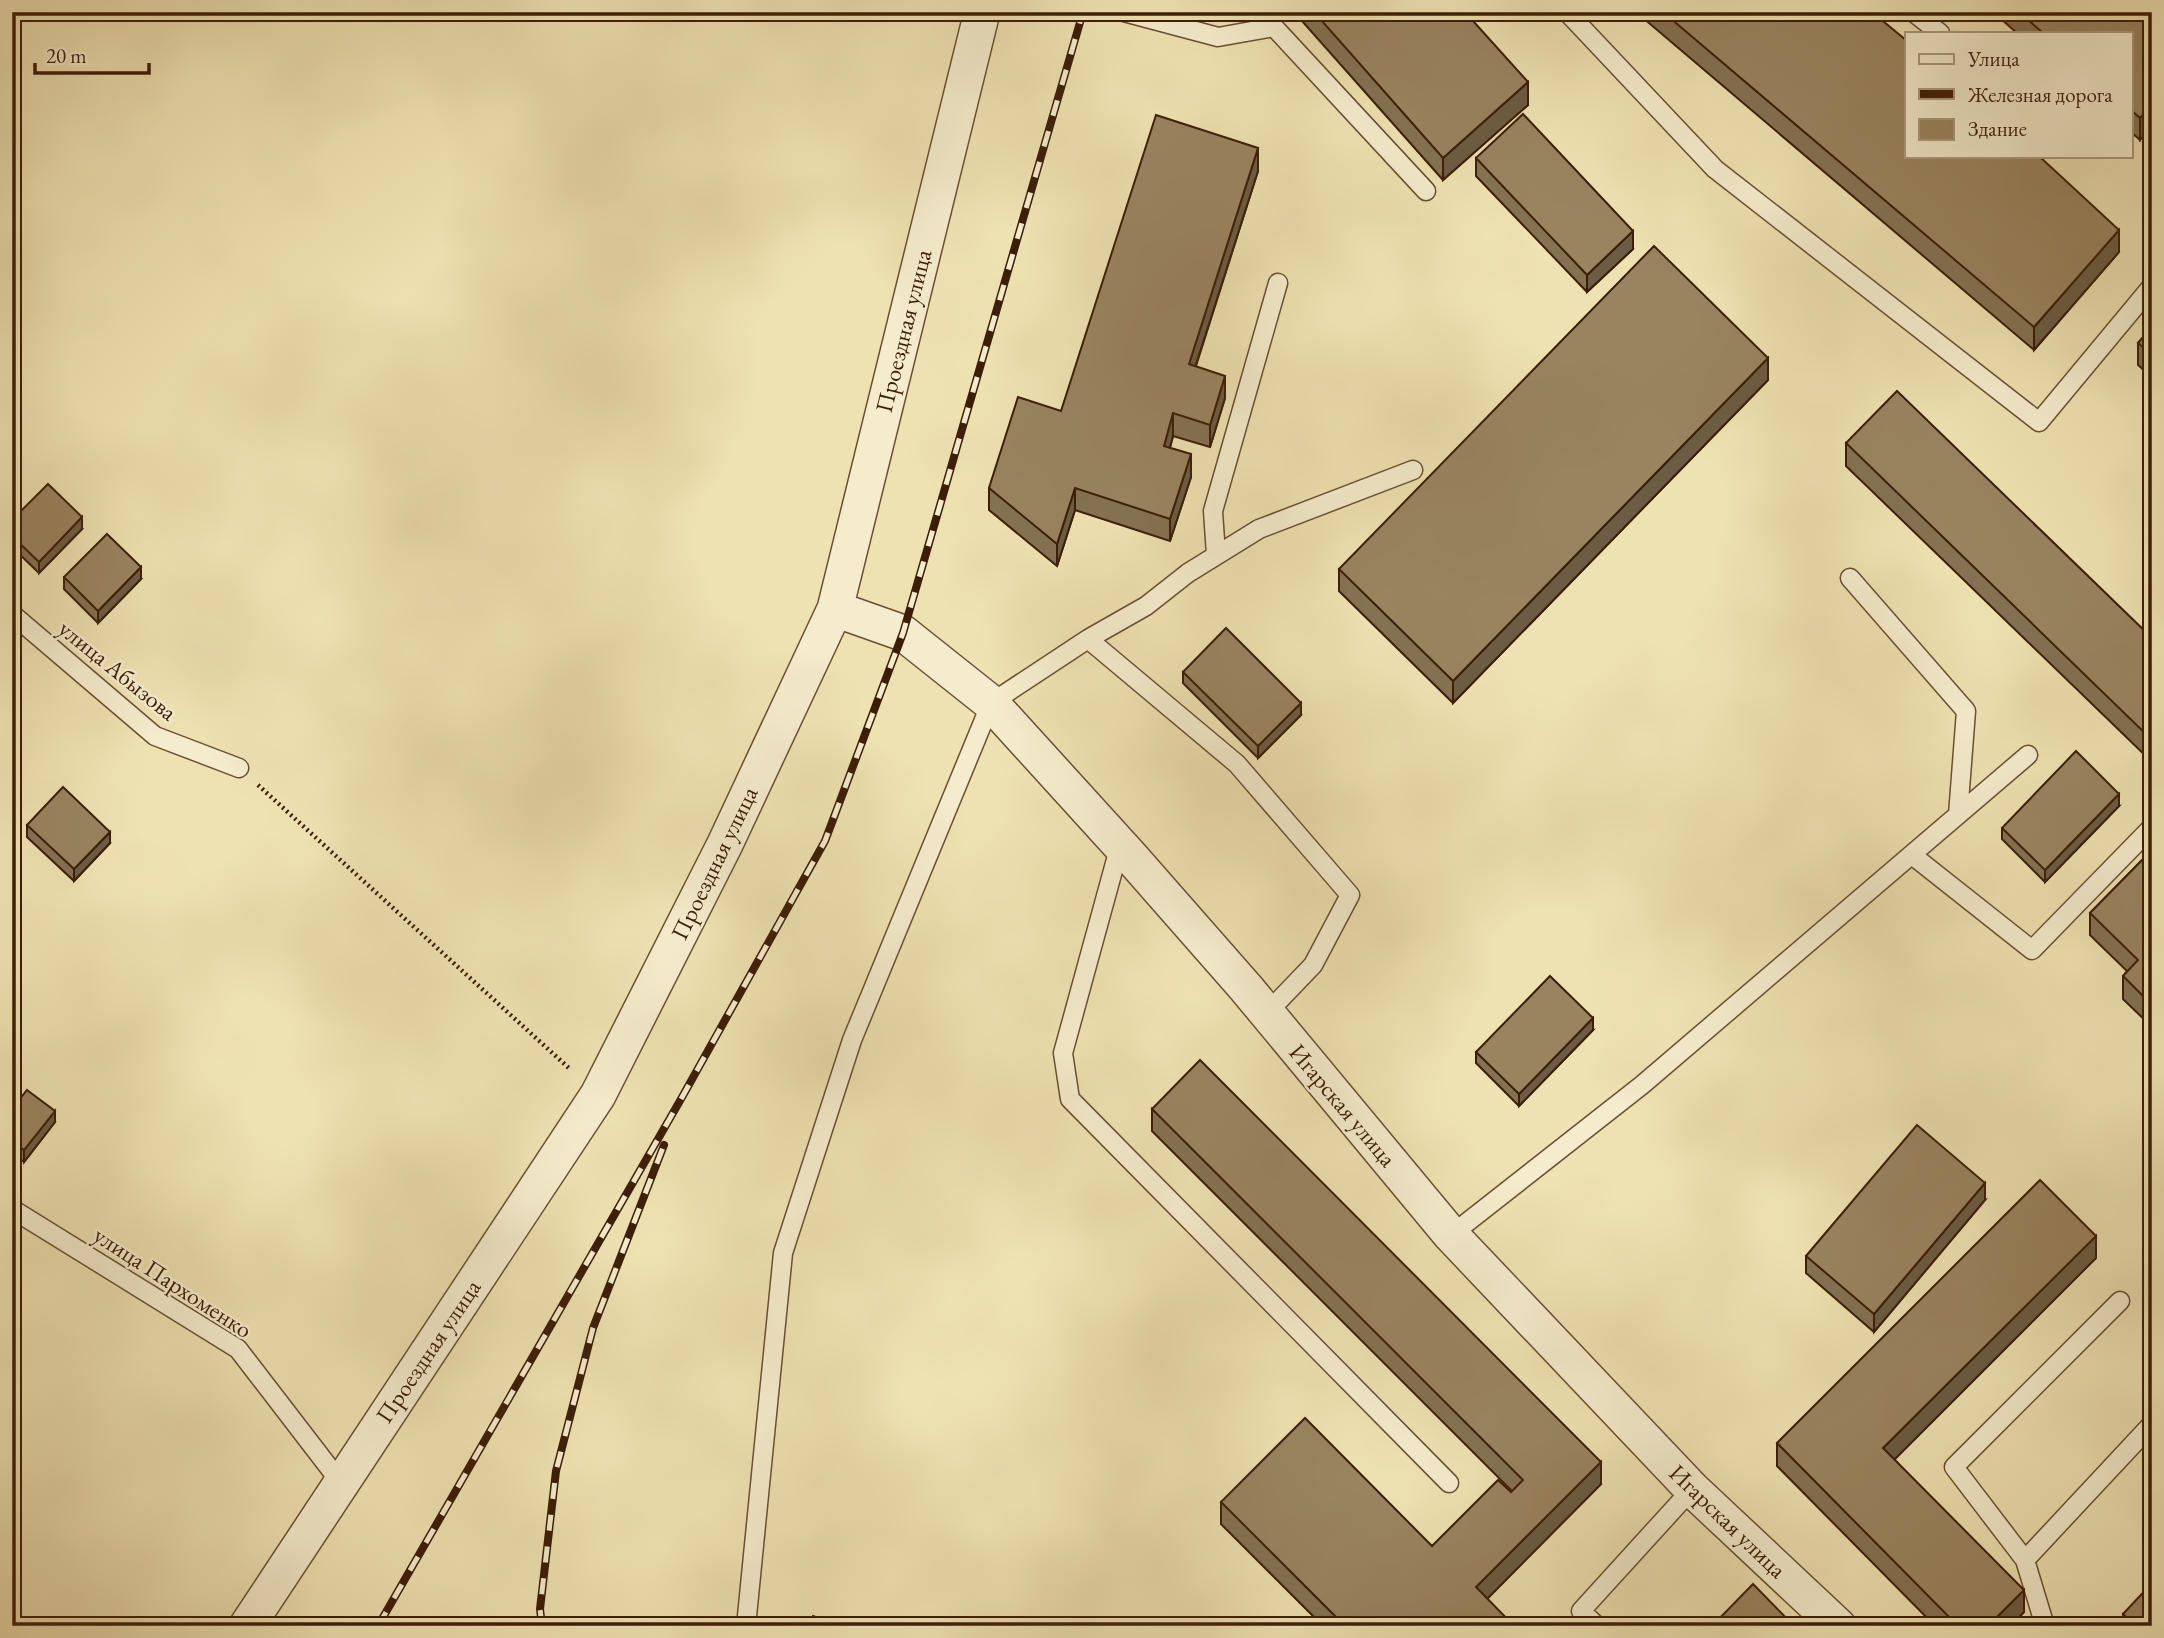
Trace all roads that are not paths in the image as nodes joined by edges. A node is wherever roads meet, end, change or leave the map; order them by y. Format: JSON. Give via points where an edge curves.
{"nodes":[{"id":1,"x":982,"y":12,"type":"edge"},
{"id":2,"x":1124,"y":12,"type":"edge"},
{"id":3,"x":1567,"y":12,"type":"edge"},
{"id":4,"x":1913,"y":12,"type":"edge"},
{"id":5,"x":1939,"y":32,"type":"edge"},
{"id":6,"x":1426,"y":191,"type":"dead end"},
{"id":7,"x":1278,"y":284,"type":"dead end"},
{"id":8,"x":2152,"y":286,"type":"edge"},
{"id":9,"x":1413,"y":470,"type":"dead end"},
{"id":10,"x":1216,"y":555,"type":"junction"},
{"id":11,"x":1850,"y":578,"type":"dead end"},
{"id":12,"x":835,"y":609,"type":"junction"},
{"id":13,"x":12,"y":614,"type":"edge"},
{"id":14,"x":1088,"y":639,"type":"junction"},
{"id":15,"x":991,"y":703,"type":"junction"},
{"id":16,"x":2028,"y":755,"type":"dead end"},
{"id":17,"x":239,"y":768,"type":"road end"},
{"id":18,"x":1958,"y":815,"type":"junction"},
{"id":19,"x":2152,"y":827,"type":"edge"},
{"id":20,"x":1120,"y":845,"type":"junction"},
{"id":21,"x":1912,"y":855,"type":"junction"},
{"id":22,"x":1267,"y":1013,"type":"junction"},
{"id":23,"x":12,"y":1209,"type":"edge"},
{"id":24,"x":1451,"y":1235,"type":"junction"},
{"id":25,"x":2120,"y":1301,"type":"dead end"},
{"id":26,"x":2152,"y":1424,"type":"edge"},
{"id":27,"x":341,"y":1483,"type":"junction"},
{"id":28,"x":1449,"y":1483,"type":"dead end"},
{"id":29,"x":1692,"y":1489,"type":"junction"},
{"id":30,"x":2025,"y":1560,"type":"junction"},
{"id":31,"x":247,"y":1626,"type":"edge"},
{"id":32,"x":746,"y":1626,"type":"edge"},
{"id":33,"x":1597,"y":1626,"type":"edge"},
{"id":34,"x":1838,"y":1626,"type":"edge"},
{"id":35,"x":2045,"y":1626,"type":"edge"}],
"edges":[{"from":1,"to":12,"type":"street","name":"Проездная улица"},
{"from":2,"to":6,"type":"lane","via":[[1218,37],[1274,27]]},
{"from":3,"to":8,"type":"lane","via":[[1715,169],[2039,422]]},
{"from":4,"to":5,"type":"lane"},
{"from":7,"to":10,"type":"lane","via":[[1213,511]]},
{"from":9,"to":10,"type":"lane","via":[[1259,529]]},
{"from":10,"to":14,"type":"lane","via":[[1146,606]]},
{"from":11,"to":18,"type":"lane","via":[[1966,710]]},
{"from":12,"to":15,"type":"street","name":"Игарская улица","via":[[903,633]]},
{"from":12,"to":27,"type":"street","name":"Проездная улица","via":[[725,844],[598,1095]]},
{"from":13,"to":17,"type":"lane","name":"улица Абызова","via":[[155,736]]},
{"from":14,"to":15,"type":"lane"},
{"from":14,"to":22,"type":"lane","via":[[1237,764],[1350,895],[1313,965]]},
{"from":15,"to":20,"type":"street","name":"Игарская улица"},
{"from":15,"to":32,"type":"lane","via":[[852,1040],[783,1253]]},
{"from":16,"to":18,"type":"lane"},
{"from":18,"to":21,"type":"lane"},
{"from":19,"to":21,"type":"lane","via":[[2032,950]]},
{"from":20,"to":22,"type":"street","name":"Игарская улица"},
{"from":20,"to":28,"type":"lane","via":[[1063,1053],[1070,1099]]},
{"from":21,"to":24,"type":"lane","via":[[1642,1085]]},
{"from":22,"to":24,"type":"street","name":"Игарская улица"},
{"from":23,"to":27,"type":"lane","name":"улица Пархоменко","via":[[238,1349]]},
{"from":24,"to":29,"type":"street","name":"Игарская улица"},
{"from":25,"to":30,"type":"lane","via":[[1954,1468]]},
{"from":26,"to":30,"type":"lane"},
{"from":27,"to":31,"type":"street","name":"Проездная улица"},
{"from":29,"to":33,"type":"lane","via":[[1581,1611]]},
{"from":29,"to":34,"type":"street","name":"Игарская улица"},
{"from":30,"to":35,"type":"lane"}]}
